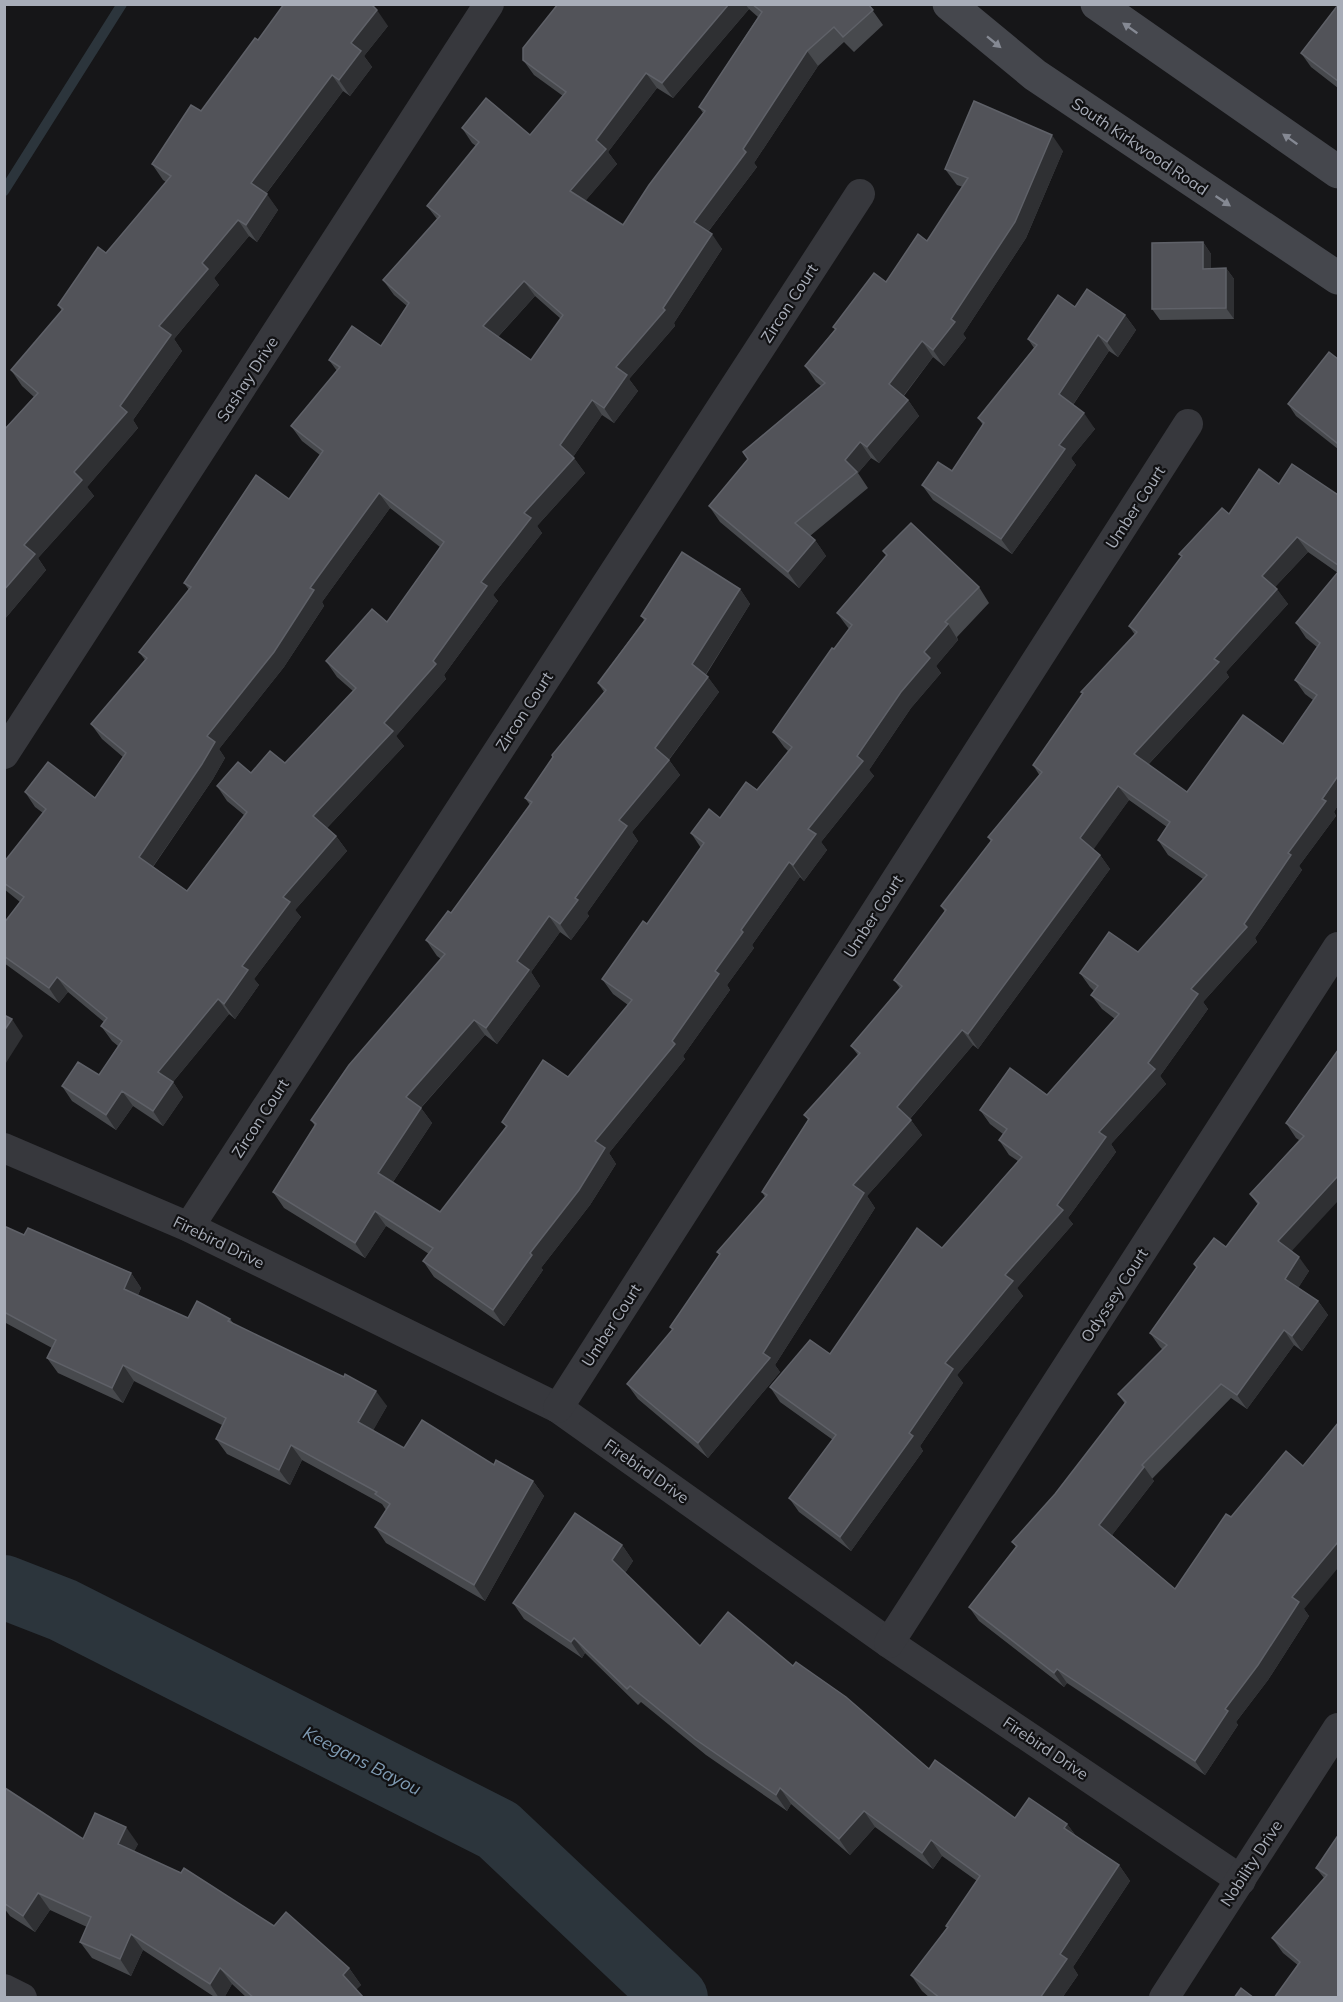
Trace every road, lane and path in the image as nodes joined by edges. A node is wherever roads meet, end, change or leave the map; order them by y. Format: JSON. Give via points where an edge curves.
{"nodes":[{"id":1,"x":489,"y":4,"type":"edge"},
{"id":2,"x":949,"y":4,"type":"edge"},
{"id":3,"x":1097,"y":4,"type":"edge"},
{"id":4,"x":1338,"y":172,"type":"edge"},
{"id":5,"x":860,"y":194,"type":"dead end"},
{"id":6,"x":1338,"y":278,"type":"edge"},
{"id":7,"x":1188,"y":424,"type":"dead end"},
{"id":8,"x":4,"y":754,"type":"edge"},
{"id":9,"x":1338,"y":947,"type":"edge"},
{"id":10,"x":4,"y":1148,"type":"edge"},
{"id":11,"x":189,"y":1227,"type":"junction"},
{"id":12,"x":558,"y":1408,"type":"junction"},
{"id":13,"x":890,"y":1643,"type":"junction"},
{"id":14,"x":1338,"y":1728,"type":"edge"},
{"id":15,"x":1241,"y":1880,"type":"junction"},
{"id":16,"x":4,"y":1989,"type":"edge"},
{"id":17,"x":22,"y":1998,"type":"edge"},
{"id":18,"x":1164,"y":1998,"type":"edge"}],
"edges":[{"from":1,"to":8,"type":"street","name":"Sashay Drive"},
{"from":2,"to":6,"type":"main road","name":"South Kirkwood Road","one_way":true,"via":[[1035,75]]},
{"from":4,"to":3,"type":"main road","one_way":true},
{"from":5,"to":11,"type":"street","name":"Zircon Court"},
{"from":7,"to":12,"type":"street","name":"Umber Court"},
{"from":9,"to":13,"type":"street","name":"Odyssey Court"},
{"from":10,"to":11,"type":"street","name":"Firebird Drive"},
{"from":11,"to":12,"type":"street","name":"Firebird Drive"},
{"from":12,"to":13,"type":"street","name":"Firebird Drive"},
{"from":13,"to":15,"type":"street","name":"Firebird Drive"},
{"from":14,"to":15,"type":"street","name":"Nobility Drive"},
{"from":15,"to":18,"type":"street","name":"Nobility Drive"},
{"from":16,"to":17,"type":"street"}]}
